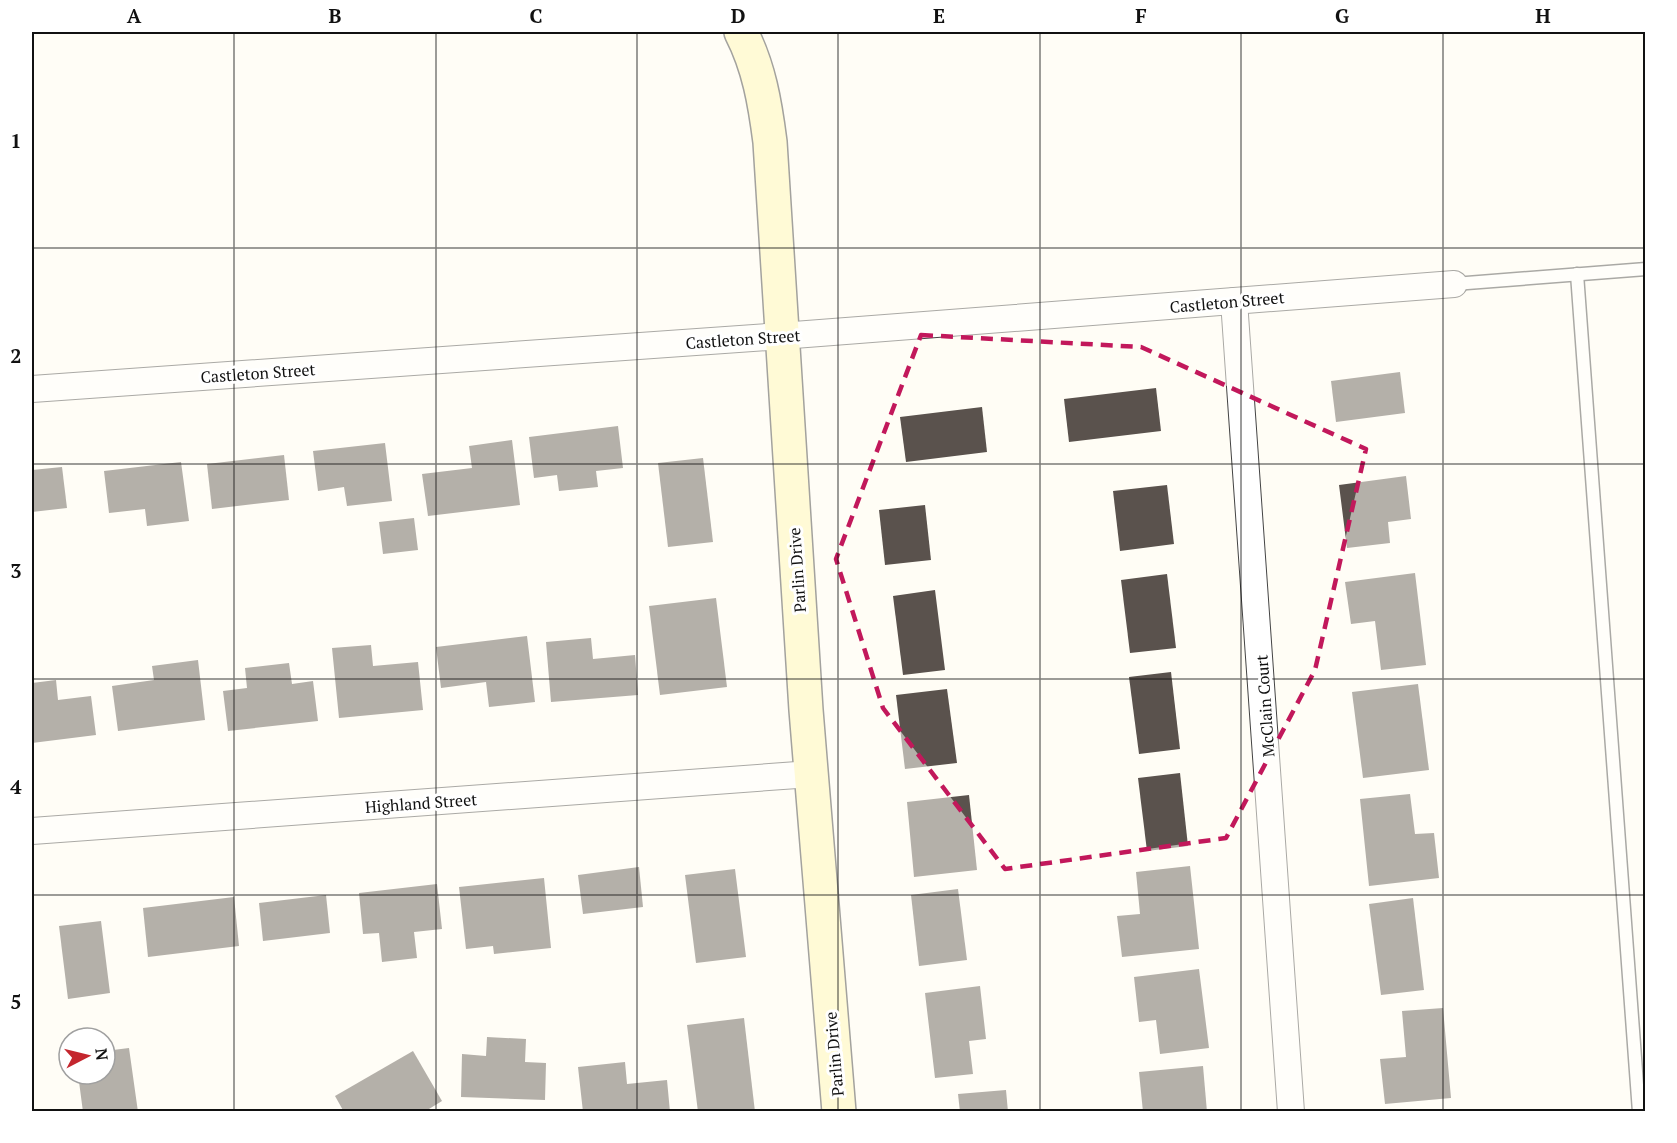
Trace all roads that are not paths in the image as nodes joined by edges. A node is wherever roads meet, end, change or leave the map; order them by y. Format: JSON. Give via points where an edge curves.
{"nodes":[{"id":1,"x":741,"y":32,"type":"edge"},
{"id":2,"x":1646,"y":269,"type":"edge"},
{"id":3,"x":1577,"y":274,"type":"junction"},
{"id":4,"x":1454,"y":284,"type":"joint"},
{"id":5,"x":1234,"y":301,"type":"junction"},
{"id":6,"x":781,"y":336,"type":"junction"},
{"id":7,"x":32,"y":389,"type":"edge"},
{"id":8,"x":811,"y":774,"type":"junction"},
{"id":9,"x":32,"y":831,"type":"edge"},
{"id":10,"x":839,"y":1112,"type":"edge"},
{"id":11,"x":1291,"y":1112,"type":"edge"},
{"id":12,"x":1640,"y":1112,"type":"edge"}],
"edges":[{"from":1,"to":6,"type":"street","name":"Parlin Drive","via":[[764,93]]},
{"from":2,"to":3,"type":"lane"},
{"from":3,"to":4,"type":"lane"},
{"from":3,"to":12,"type":"lane"},
{"from":4,"to":5,"type":"street","name":"Castleton Street"},
{"from":5,"to":6,"type":"street","name":"Castleton Street"},
{"from":5,"to":11,"type":"street","name":"McClain Court"},
{"from":6,"to":7,"type":"street","name":"Castleton Street"},
{"from":6,"to":8,"type":"street","name":"Parlin Drive"},
{"from":8,"to":9,"type":"street","name":"Highland Street"},
{"from":8,"to":10,"type":"street","name":"Parlin Drive"}]}
